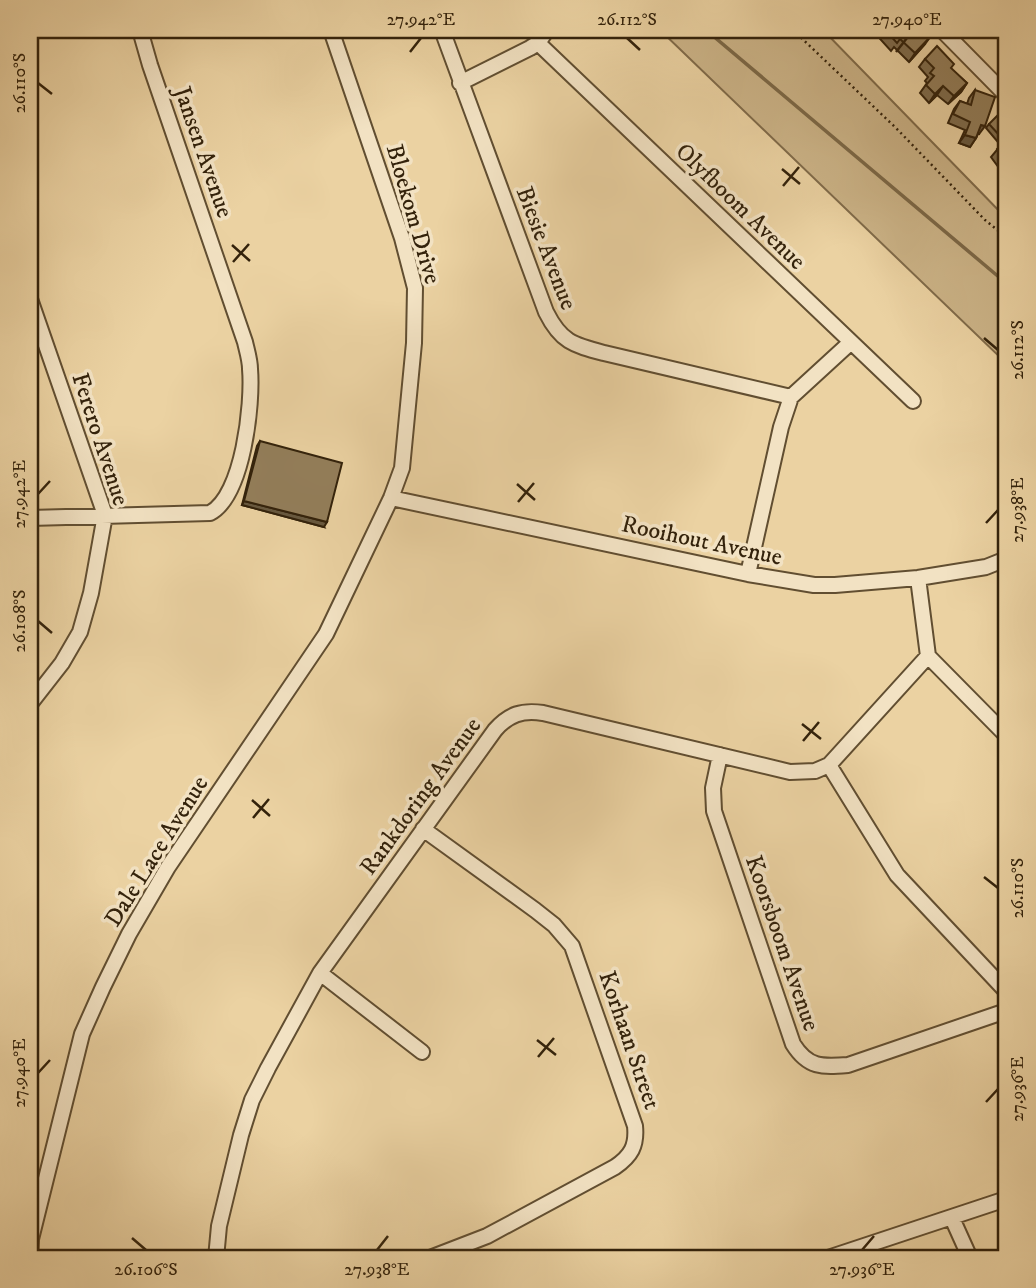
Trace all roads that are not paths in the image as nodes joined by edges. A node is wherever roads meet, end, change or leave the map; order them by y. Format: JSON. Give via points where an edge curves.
{"nodes":[{"id":1,"x":140,"y":30,"type":"edge"},
{"id":2,"x":331,"y":30,"type":"edge"},
{"id":3,"x":442,"y":30,"type":"edge"},
{"id":4,"x":547,"y":30,"type":"edge"},
{"id":5,"x":942,"y":30,"type":"edge"},
{"id":6,"x":538,"y":43,"type":"junction"},
{"id":7,"x":460,"y":83,"type":"junction"},
{"id":8,"x":1006,"y":95,"type":"edge"},
{"id":9,"x":30,"y":299,"type":"edge"},
{"id":10,"x":851,"y":342,"type":"junction"},
{"id":11,"x":791,"y":397,"type":"junction"},
{"id":12,"x":913,"y":401,"type":"dead end"},
{"id":13,"x":391,"y":498,"type":"junction"},
{"id":14,"x":105,"y":515,"type":"junction"},
{"id":15,"x":30,"y":518,"type":"edge"},
{"id":16,"x":1006,"y":559,"type":"edge"},
{"id":17,"x":748,"y":574,"type":"junction"},
{"id":18,"x":918,"y":578,"type":"junction"},
{"id":19,"x":928,"y":656,"type":"junction"},
{"id":20,"x":30,"y":704,"type":"edge"},
{"id":21,"x":1006,"y":735,"type":"edge"},
{"id":22,"x":720,"y":755,"type":"junction"},
{"id":23,"x":829,"y":765,"type":"junction"},
{"id":24,"x":423,"y":829,"type":"junction"},
{"id":25,"x":320,"y":973,"type":"junction"},
{"id":26,"x":1006,"y":990,"type":"edge"},
{"id":27,"x":1006,"y":1011,"type":"edge"},
{"id":28,"x":422,"y":1052,"type":"dead end"},
{"id":29,"x":1006,"y":1199,"type":"edge"},
{"id":30,"x":952,"y":1218,"type":"junction"},
{"id":31,"x":30,"y":1239,"type":"edge"},
{"id":32,"x":30,"y":1258,"type":"edge"},
{"id":33,"x":216,"y":1258,"type":"edge"},
{"id":34,"x":430,"y":1258,"type":"edge"},
{"id":35,"x":828,"y":1258,"type":"edge"},
{"id":36,"x":970,"y":1258,"type":"edge"}],
"edges":[{"from":1,"to":14,"type":"street","name":"Jansen Avenue","via":[[245,342],[250,367],[249,416],[237,471],[218,509],[203,514]]},
{"from":2,"to":13,"type":"street","name":"Bloekom Drive","via":[[415,288],[407,435]]},
{"from":3,"to":7,"type":"street","name":"Biesie Avenue"},
{"from":4,"to":6,"type":"street"},
{"from":5,"to":8,"type":"street"},
{"from":6,"to":7,"type":"street"},
{"from":6,"to":10,"type":"street","name":"Olyfboom Avenue"},
{"from":7,"to":11,"type":"street","name":"Biesie Avenue","via":[[546,312],[561,336],[591,350]]},
{"from":9,"to":14,"type":"street","name":"Ferero Avenue"},
{"from":10,"to":11,"type":"street"},
{"from":10,"to":12,"type":"street","name":"Olyfboom Avenue"},
{"from":11,"to":17,"type":"street","via":[[780,427]]},
{"from":13,"to":17,"type":"street","name":"Rooihout Avenue"},
{"from":13,"to":31,"type":"street","name":"Dale Lace Avenue","via":[[326,634],[167,867],[103,987],[82,1034]]},
{"from":14,"to":15,"type":"street","name":"Jansen Avenue"},
{"from":14,"to":20,"type":"street","name":"Ferero Avenue","via":[[80,632]]},
{"from":16,"to":18,"type":"street","name":"Rooihout Avenue","via":[[986,567]]},
{"from":17,"to":18,"type":"street","name":"Rooihout Avenue","via":[[835,586]]},
{"from":18,"to":19,"type":"street"},
{"from":19,"to":21,"type":"street"},
{"from":19,"to":23,"type":"street"},
{"from":22,"to":23,"type":"street","name":"Rankdoring Avenue","via":[[790,772]]},
{"from":22,"to":24,"type":"street","name":"Rankdoring Avenue","via":[[543,713],[515,714],[495,730]]},
{"from":22,"to":27,"type":"street","name":"Koorsboom Avenue","via":[[714,811],[800,1055],[825,1067],[848,1065]]},
{"from":23,"to":26,"type":"street","via":[[897,875]]},
{"from":24,"to":25,"type":"street","name":"Rankdoring Avenue"},
{"from":24,"to":34,"type":"street","name":"Korhaan Street","via":[[535,910],[572,946],[637,1140],[626,1160],[615,1167],[487,1236]]},
{"from":25,"to":28,"type":"street"},
{"from":25,"to":33,"type":"street","name":"Rankdoring Avenue","via":[[252,1100],[219,1226]]},
{"from":29,"to":30,"type":"street"},
{"from":30,"to":35,"type":"street"},
{"from":30,"to":36,"type":"street"},
{"from":31,"to":32,"type":"street","name":"Dale Lace Avenue"}]}
